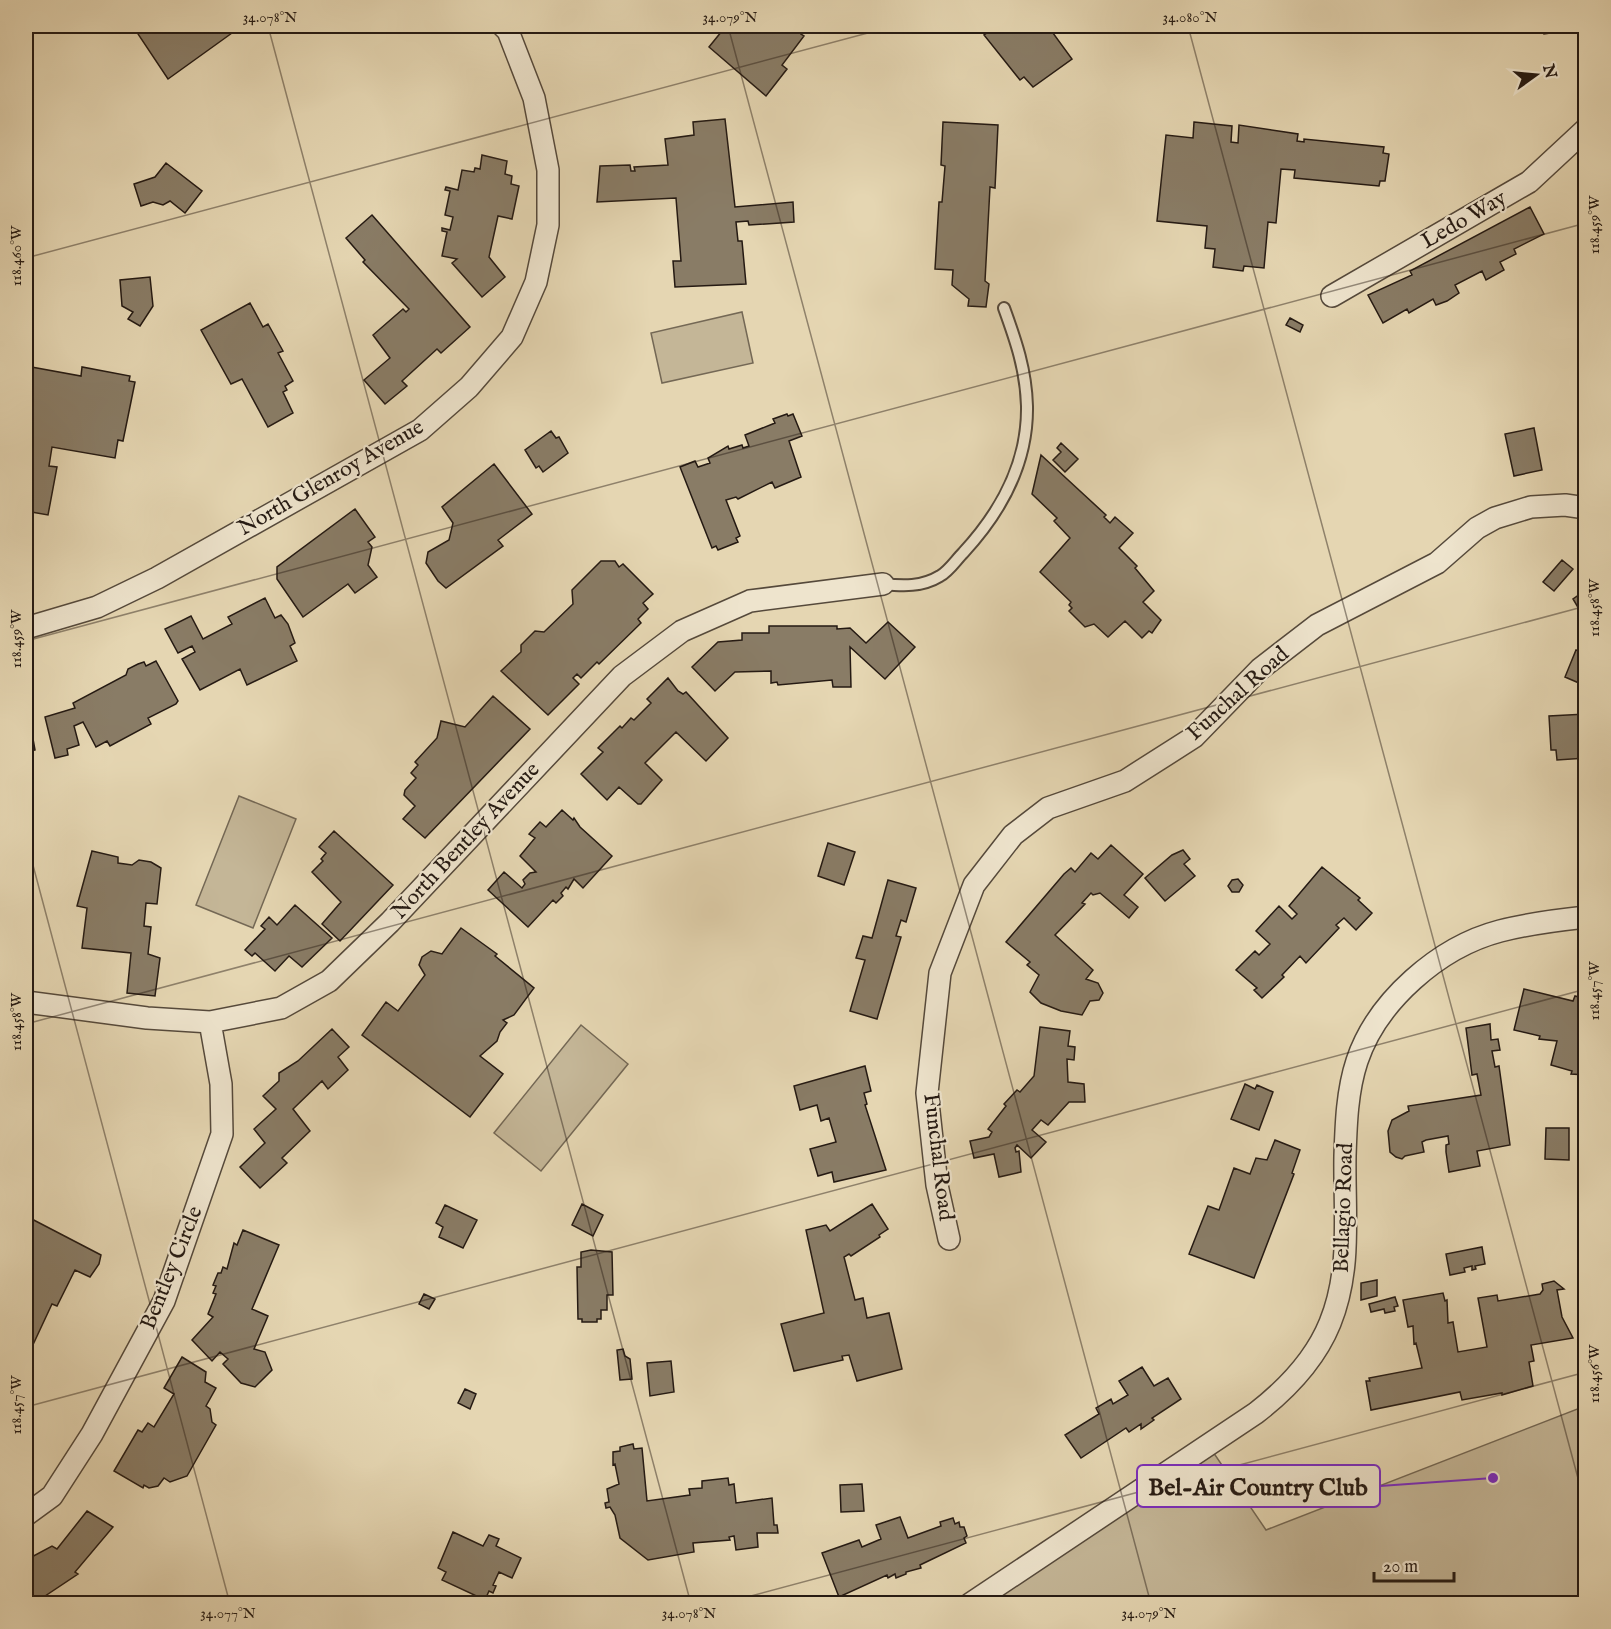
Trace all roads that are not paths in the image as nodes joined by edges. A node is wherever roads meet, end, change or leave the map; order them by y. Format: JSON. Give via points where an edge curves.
{"nodes":[{"id":1,"x":509,"y":28,"type":"edge"},
{"id":2,"x":1586,"y":129,"type":"edge"},
{"id":3,"x":1332,"y":296,"type":"dead end"},
{"id":4,"x":1004,"y":308,"type":"dead end"},
{"id":5,"x":1586,"y":508,"type":"edge"},
{"id":6,"x":883,"y":584,"type":"joint"},
{"id":7,"x":26,"y":628,"type":"edge"},
{"id":8,"x":1586,"y":916,"type":"edge"},
{"id":9,"x":26,"y":1002,"type":"edge"},
{"id":10,"x":210,"y":1022,"type":"junction"},
{"id":11,"x":949,"y":1239,"type":"dead end"},
{"id":12,"x":26,"y":1515,"type":"edge"},
{"id":13,"x":969,"y":1604,"type":"edge"}],
"edges":[{"from":1,"to":7,"type":"street","name":"North Glenroy Avenue","via":[[534,98],[548,170],[548,225],[536,282],[512,337],[469,387],[420,430],[157,578],[97,607]]},
{"from":2,"to":3,"type":"street","name":"Ledo Way","via":[[1529,182]]},
{"from":4,"to":6,"type":"lane","via":[[1023,364],[1027,408],[1021,455],[1007,494],[980,534],[941,576],[912,587]]},
{"from":5,"to":11,"type":"street","name":"Funchal Road","via":[[1531,507],[1477,528],[1437,563],[1317,625],[1260,669],[1194,737],[1125,781],[1048,808],[1013,835],[974,885],[940,974],[927,1093]]},
{"from":6,"to":10,"type":"street","name":"North Bentley Avenue","via":[[750,601],[682,631],[622,676],[390,922],[329,981],[281,1008]]},
{"from":8,"to":13,"type":"street","name":"Bellagio Road","via":[[1499,931],[1459,948],[1406,986],[1379,1018],[1357,1060],[1349,1102],[1345,1155],[1347,1238],[1338,1301],[1316,1351],[1296,1377],[1256,1413]]},
{"from":9,"to":10,"type":"street","name":"North Bentley Avenue"},
{"from":10,"to":12,"type":"street","name":"Bentley Circle","via":[[221,1084],[222,1134],[164,1301],[86,1443],[52,1496]]}]}
